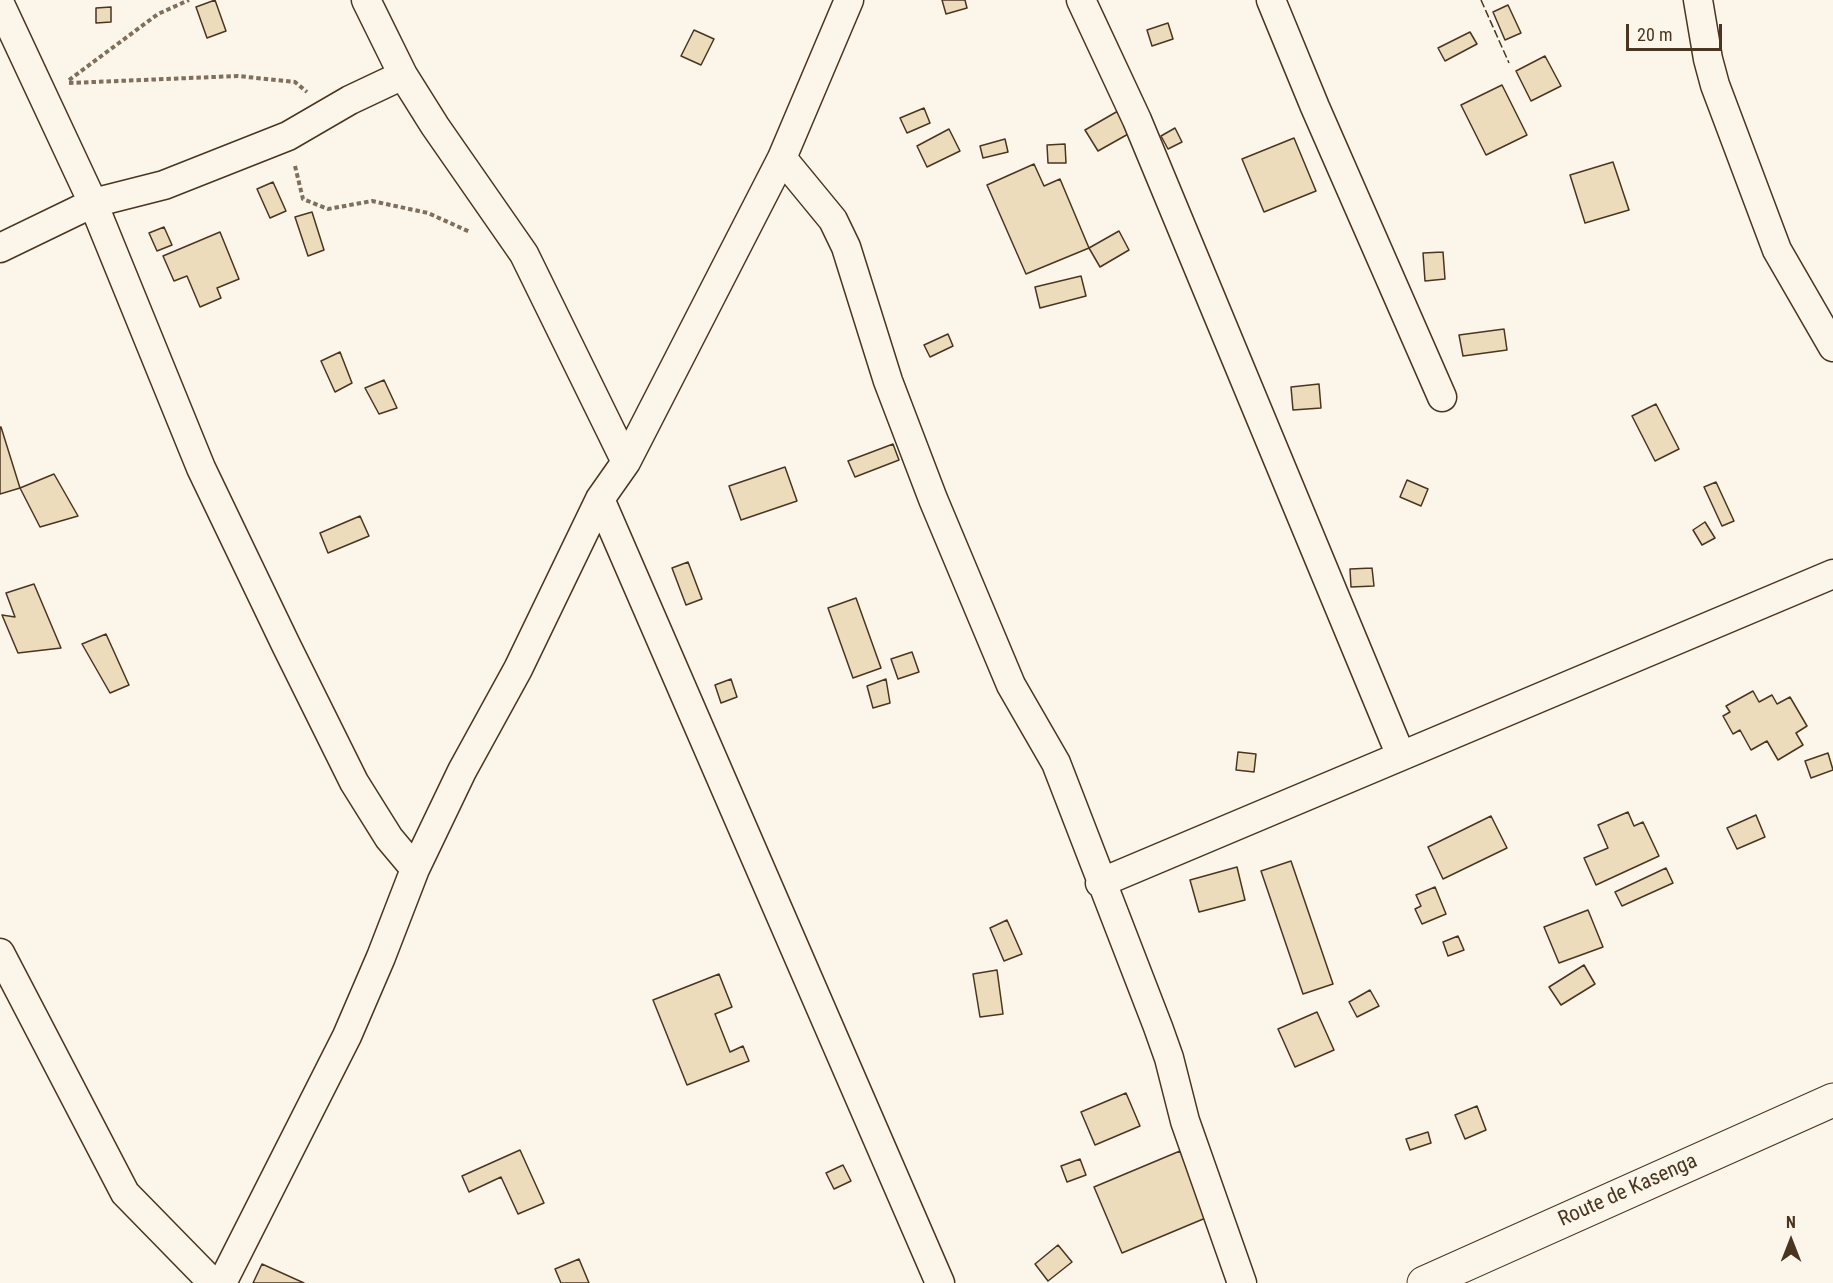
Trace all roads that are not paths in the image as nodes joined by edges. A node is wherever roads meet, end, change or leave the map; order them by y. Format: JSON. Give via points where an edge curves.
{"nodes":[{"id":1,"x":366,"y":0,"type":"edge"},
{"id":2,"x":849,"y":0,"type":"edge"},
{"id":3,"x":1081,"y":0,"type":"edge"},
{"id":4,"x":1271,"y":0,"type":"edge"},
{"id":5,"x":1698,"y":0,"type":"edge"},
{"id":6,"x":0,"y":4,"type":"edge"},
{"id":7,"x":403,"y":75,"type":"junction"},
{"id":8,"x":782,"y":158,"type":"junction"},
{"id":9,"x":93,"y":203,"type":"junction"},
{"id":10,"x":0,"y":248,"type":"edge"},
{"id":11,"x":1833,"y":347,"type":"edge"},
{"id":12,"x":1442,"y":397,"type":"dead end"},
{"id":13,"x":626,"y":462,"type":"junction"},
{"id":14,"x":600,"y":499,"type":"junction"},
{"id":15,"x":1833,"y":574,"type":"edge"},
{"id":16,"x":1401,"y":756,"type":"junction"},
{"id":17,"x":415,"y":869,"type":"junction"},
{"id":18,"x":1100,"y":883,"type":"junction"},
{"id":19,"x":0,"y":953,"type":"edge"},
{"id":20,"x":1833,"y":1100,"type":"edge"},
{"id":21,"x":213,"y":1283,"type":"edge"},
{"id":22,"x":222,"y":1283,"type":"edge"},
{"id":23,"x":940,"y":1283,"type":"edge"},
{"id":24,"x":1242,"y":1283,"type":"edge"},
{"id":25,"x":1424,"y":1283,"type":"edge"}],
"edges":[{"from":1,"to":7,"type":"street"},
{"from":2,"to":8,"type":"street"},
{"from":3,"to":16,"type":"street","via":[[1137,120]]},
{"from":4,"to":12,"type":"street"},
{"from":5,"to":11,"type":"street","via":[[1715,85],[1777,250]]},
{"from":6,"to":9,"type":"street"},
{"from":7,"to":9,"type":"street","via":[[288,136],[164,185]]},
{"from":7,"to":13,"type":"street","via":[[524,254]]},
{"from":8,"to":13,"type":"street"},
{"from":8,"to":18,"type":"street","via":[[833,220],[846,247],[888,381],[933,500],[1011,685],[1056,763]]},
{"from":9,"to":10,"type":"street"},
{"from":9,"to":17,"type":"street","via":[[201,468],[286,645],[354,782],[389,838]]},
{"from":13,"to":14,"type":"street"},
{"from":14,"to":17,"type":"street"},
{"from":14,"to":23,"type":"street"},
{"from":15,"to":16,"type":"street"},
{"from":16,"to":18,"type":"street"},
{"from":17,"to":22,"type":"street","via":[[347,1036]]},
{"from":18,"to":24,"type":"street","via":[[1170,1058],[1185,1121]]},
{"from":19,"to":21,"type":"street","via":[[125,1193]]},
{"from":20,"to":25,"type":"highway","name":"Route de Kasenga"}]}
